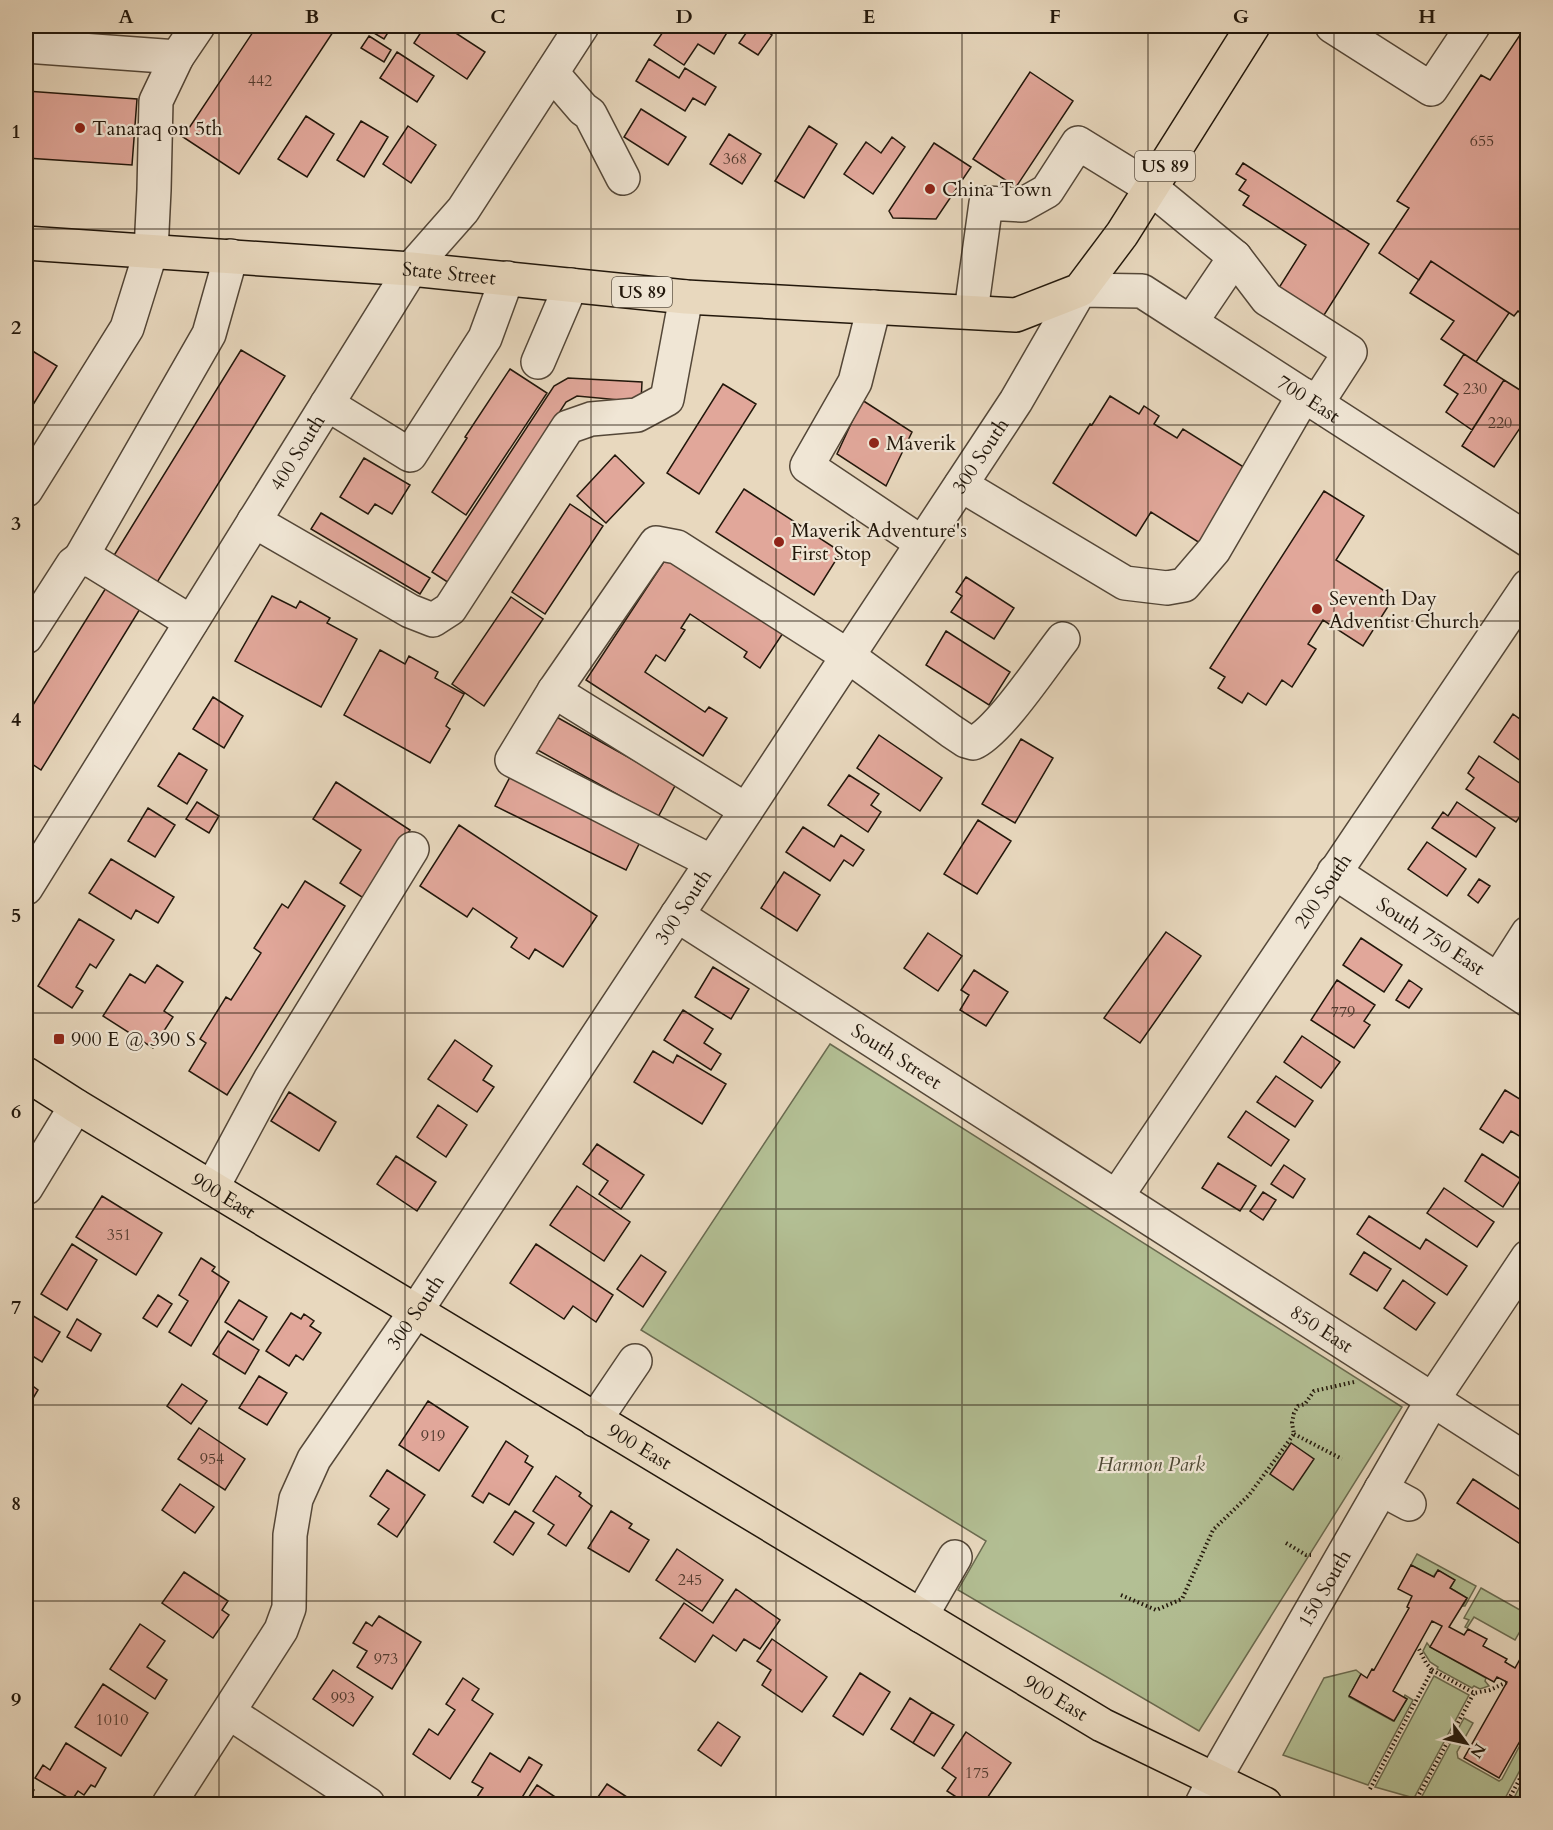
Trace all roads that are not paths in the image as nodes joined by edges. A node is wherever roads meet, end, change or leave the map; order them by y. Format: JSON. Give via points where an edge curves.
{"nodes":[{"id":1,"x":38,"y":26,"type":"edge"},
{"id":2,"x":198,"y":26,"type":"edge"},
{"id":3,"x":582,"y":26,"type":"edge"},
{"id":4,"x":1253,"y":26,"type":"edge"},
{"id":5,"x":1332,"y":26,"type":"edge"},
{"id":6,"x":1473,"y":26,"type":"edge"},
{"id":7,"x":26,"y":45,"type":"edge"},
{"id":8,"x":177,"y":57,"type":"junction"},
{"id":9,"x":552,"y":73,"type":"junction"},
{"id":10,"x":623,"y":178,"type":"dead end"},
{"id":11,"x":1151,"y":188,"type":"junction"},
{"id":12,"x":26,"y":243,"type":"edge"},
{"id":13,"x":151,"y":251,"type":"junction"},
{"id":14,"x":231,"y":256,"type":"junction"},
{"id":15,"x":1234,"y":257,"type":"junction"},
{"id":16,"x":411,"y":269,"type":"junction"},
{"id":17,"x":507,"y":278,"type":"junction"},
{"id":18,"x":571,"y":285,"type":"junction"},
{"id":19,"x":1080,"y":290,"type":"junction"},
{"id":20,"x":686,"y":297,"type":"junction"},
{"id":21,"x":874,"y":307,"type":"junction"},
{"id":22,"x":971,"y":312,"type":"junction"},
{"id":23,"x":1191,"y":322,"type":"junction"},
{"id":24,"x":538,"y":362,"type":"dead end"},
{"id":25,"x":1311,"y":399,"type":"junction"},
{"id":26,"x":327,"y":404,"type":"junction"},
{"id":27,"x":961,"y":485,"type":"junction"},
{"id":28,"x":26,"y":490,"type":"edge"},
{"id":29,"x":254,"y":521,"type":"junction"},
{"id":30,"x":1527,"y":540,"type":"edge"},
{"id":31,"x":922,"y":543,"type":"junction"},
{"id":32,"x":80,"y":559,"type":"junction"},
{"id":33,"x":1527,"y":586,"type":"edge"},
{"id":34,"x":191,"y":622,"type":"junction"},
{"id":35,"x":26,"y":637,"type":"edge"},
{"id":36,"x":1063,"y":639,"type":"dead end"},
{"id":37,"x":848,"y":656,"type":"junction"},
{"id":38,"x":554,"y":691,"type":"junction"},
{"id":39,"x":747,"y":810,"type":"junction"},
{"id":40,"x":412,"y":849,"type":"dead end"},
{"id":41,"x":712,"y":862,"type":"junction"},
{"id":42,"x":1334,"y":872,"type":"junction"},
{"id":43,"x":26,"y":888,"type":"edge"},
{"id":44,"x":677,"y":915,"type":"junction"},
{"id":45,"x":1527,"y":933,"type":"edge"},
{"id":46,"x":1498,"y":980,"type":"junction"},
{"id":47,"x":1527,"y":1000,"type":"edge"},
{"id":48,"x":26,"y":1074,"type":"edge"},
{"id":49,"x":75,"y":1106,"type":"junction"},
{"id":50,"x":26,"y":1188,"type":"edge"},
{"id":51,"x":212,"y":1188,"type":"junction"},
{"id":52,"x":1117,"y":1196,"type":"junction"},
{"id":53,"x":1527,"y":1257,"type":"edge"},
{"id":54,"x":416,"y":1311,"type":"junction"},
{"id":55,"x":635,"y":1360,"type":"dead end"},
{"id":56,"x":1432,"y":1399,"type":"junction"},
{"id":57,"x":595,"y":1420,"type":"junction"},
{"id":58,"x":1527,"y":1461,"type":"edge"},
{"id":59,"x":955,"y":1557,"type":"dead end"},
{"id":60,"x":921,"y":1616,"type":"junction"},
{"id":61,"x":230,"y":1713,"type":"junction"},
{"id":62,"x":1208,"y":1791,"type":"edge"},
{"id":63,"x":169,"y":1804,"type":"edge"},
{"id":64,"x":368,"y":1804,"type":"edge"},
{"id":65,"x":1265,"y":1804,"type":"edge"}],
"edges":[{"from":1,"to":7,"type":"street"},
{"from":2,"to":8,"type":"street"},
{"from":3,"to":9,"type":"street","name":"400 South"},
{"from":4,"to":11,"type":"main road","name":"300 South","number":"US 89"},
{"from":5,"to":6,"type":"street","via":[[1431,90]]},
{"from":7,"to":8,"type":"street"},
{"from":8,"to":13,"type":"street","via":[[156,101]]},
{"from":9,"to":10,"type":"street","via":[[590,114]]},
{"from":9,"to":16,"type":"street","name":"400 South","via":[[463,210]]},
{"from":11,"to":15,"type":"street"},
{"from":11,"to":19,"type":"main road","name":"300 South","number":"US 89"},
{"from":11,"to":22,"type":"street","via":[[1078,143],[1047,191],[1022,205],[986,203]]},
{"from":12,"to":13,"type":"main road","name":"State Street","number":"US 89"},
{"from":13,"to":14,"type":"main road","name":"State Street","number":"US 89"},
{"from":13,"to":28,"type":"street","via":[[127,328]]},
{"from":14,"to":16,"type":"main road","name":"State Street","number":"US 89"},
{"from":14,"to":32,"type":"street","via":[[209,334]]},
{"from":15,"to":23,"type":"street"},
{"from":15,"to":25,"type":"street","via":[[1267,299],[1350,352]]},
{"from":16,"to":17,"type":"main road","name":"State Street","number":"US 89"},
{"from":16,"to":26,"type":"street","name":"400 South"},
{"from":17,"to":18,"type":"main road","name":"State Street","number":"US 89"},
{"from":17,"to":26,"type":"street","via":[[485,338],[410,455]]},
{"from":18,"to":20,"type":"main road","name":"State Street","number":"US 89"},
{"from":18,"to":24,"type":"street"},
{"from":19,"to":22,"type":"main road","number":"US 89","via":[[1016,315]]},
{"from":19,"to":23,"type":"street","name":"700 East","via":[[1142,291]]},
{"from":19,"to":27,"type":"street","name":"300 South","via":[[1016,401]]},
{"from":20,"to":21,"type":"main road","name":"State Street","number":"US 89"},
{"from":20,"to":29,"type":"street","via":[[667,399],[637,415],[591,419],[568,427],[450,609],[434,620],[410,611]]},
{"from":21,"to":22,"type":"main road","number":"US 89"},
{"from":21,"to":31,"type":"street","via":[[855,382],[807,466]]},
{"from":23,"to":25,"type":"street","name":"700 East"},
{"from":25,"to":27,"type":"street","via":[[1214,550],[1184,585],[1167,588],[1125,583]]},
{"from":25,"to":30,"type":"street","name":"700 East"},
{"from":26,"to":29,"type":"street","name":"400 South"},
{"from":27,"to":31,"type":"street","name":"300 South"},
{"from":29,"to":34,"type":"street","name":"400 South"},
{"from":31,"to":37,"type":"street","name":"300 South"},
{"from":32,"to":34,"type":"street","via":[[92,561]]},
{"from":32,"to":35,"type":"street"},
{"from":33,"to":42,"type":"street","name":"200 South"},
{"from":34,"to":43,"type":"street","name":"400 South"},
{"from":36,"to":37,"type":"street","via":[[1003,717],[987,735],[973,743],[951,732]]},
{"from":37,"to":38,"type":"street","via":[[677,547],[656,543]]},
{"from":37,"to":39,"type":"street","name":"300 South"},
{"from":38,"to":39,"type":"street"},
{"from":38,"to":41,"type":"street","via":[[512,760]]},
{"from":39,"to":41,"type":"street","name":"300 South"},
{"from":40,"to":51,"type":"street","via":[[270,1080]]},
{"from":41,"to":44,"type":"street","name":"300 South"},
{"from":42,"to":46,"type":"street","name":"South 750 East"},
{"from":42,"to":52,"type":"street","name":"200 South"},
{"from":44,"to":52,"type":"street","name":"South Street"},
{"from":44,"to":54,"type":"street","name":"300 South"},
{"from":45,"to":46,"type":"street"},
{"from":46,"to":47,"type":"street","name":"South 750 East"},
{"from":48,"to":49,"type":"main road","name":"900 East"},
{"from":49,"to":50,"type":"street"},
{"from":49,"to":51,"type":"main road","name":"900 East"},
{"from":51,"to":54,"type":"main road","name":"900 East"},
{"from":52,"to":56,"type":"street","name":"850 East"},
{"from":53,"to":56,"type":"street","name":"150 South"},
{"from":54,"to":57,"type":"main road","name":"900 East"},
{"from":54,"to":61,"type":"street","name":"300 South","via":[[314,1458],[296,1499],[290,1535],[289,1608],[282,1630]]},
{"from":55,"to":57,"type":"street"},
{"from":56,"to":58,"type":"street","name":"850 East"},
{"from":56,"to":62,"type":"street","name":"150 South","via":[[1395,1497]]},
{"from":57,"to":60,"type":"main road","name":"900 East"},
{"from":59,"to":60,"type":"street"},
{"from":60,"to":62,"type":"main road","name":"900 East"},
{"from":61,"to":63,"type":"street","name":"300 South"},
{"from":61,"to":64,"type":"street"},
{"from":62,"to":65,"type":"main road","name":"900 East"}]}
